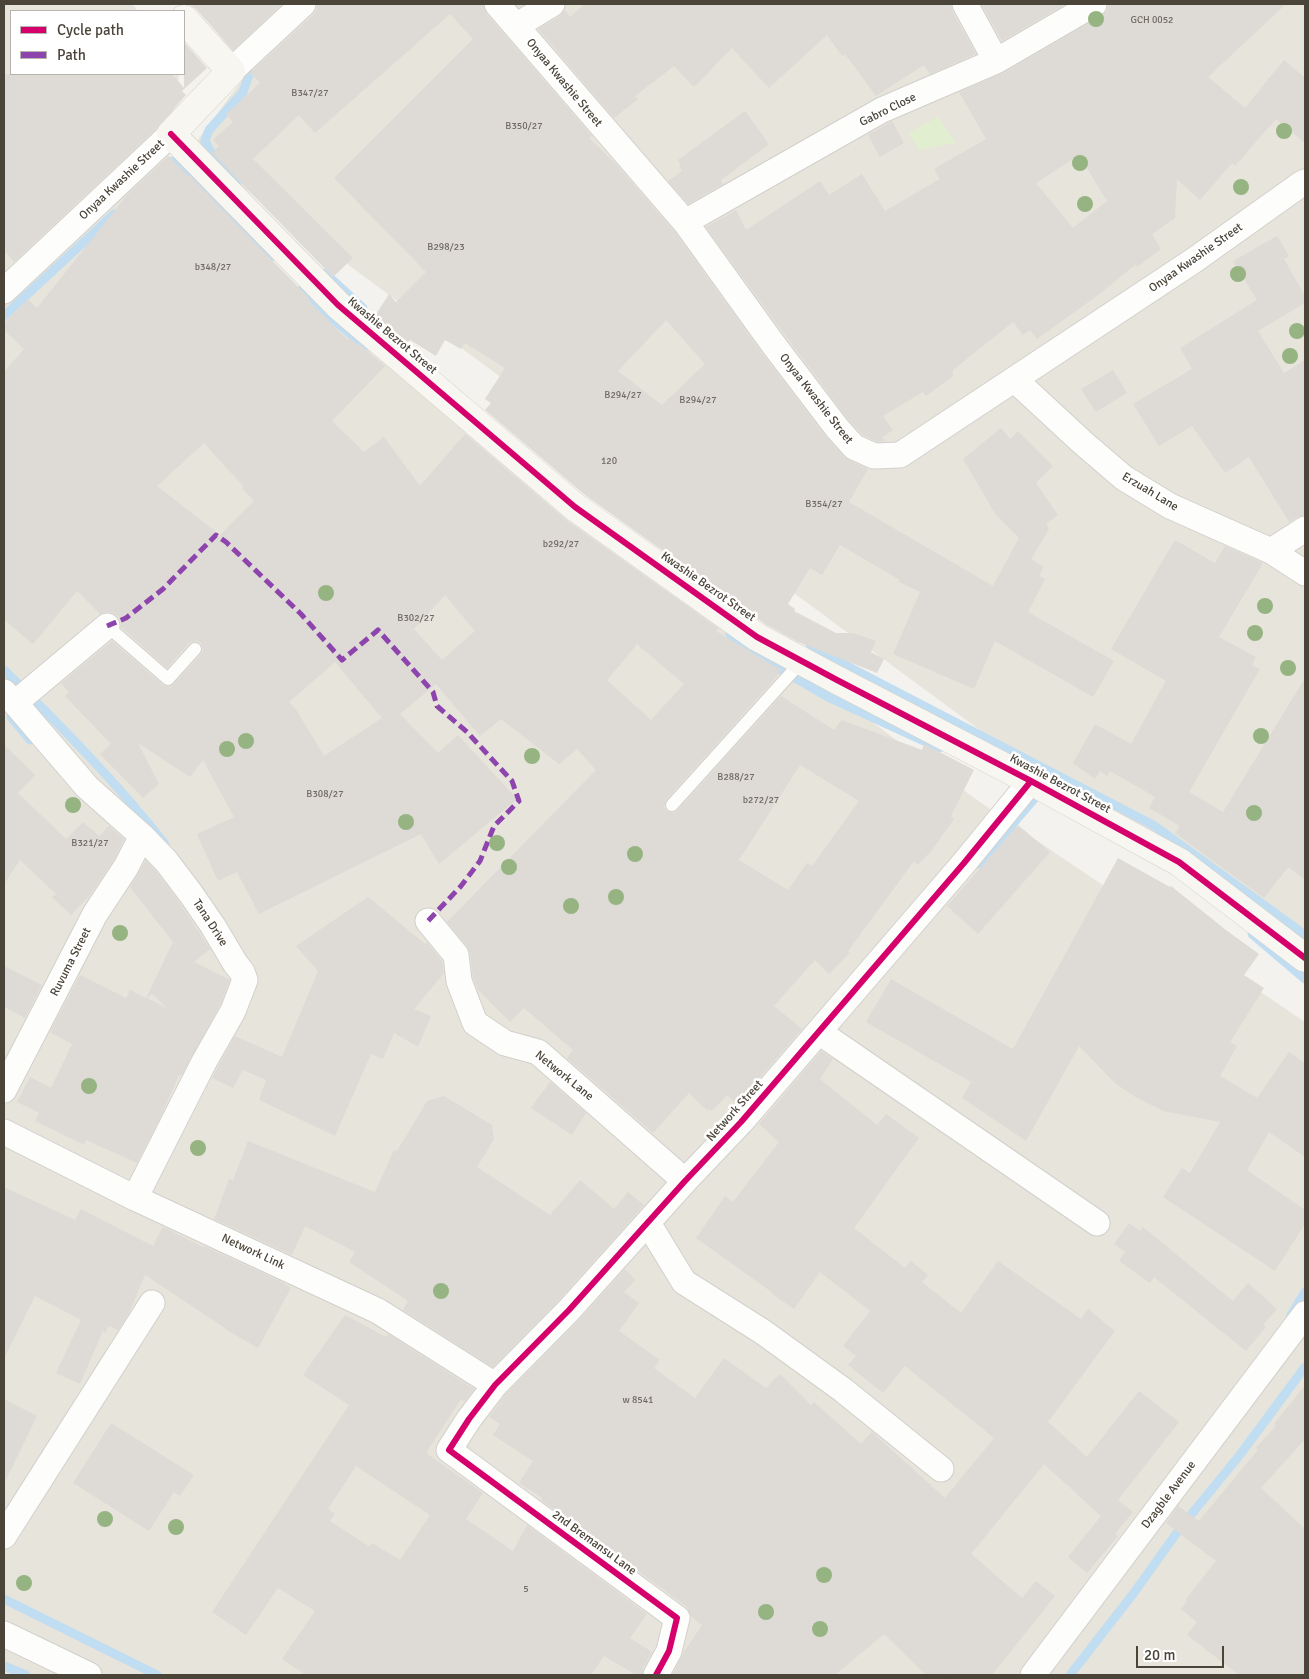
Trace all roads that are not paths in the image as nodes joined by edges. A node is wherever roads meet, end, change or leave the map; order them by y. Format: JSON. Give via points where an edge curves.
{"nodes":[{"id":1,"x":303,"y":4,"type":"edge"},
{"id":2,"x":498,"y":4,"type":"edge"},
{"id":3,"x":552,"y":4,"type":"edge"},
{"id":4,"x":965,"y":4,"type":"edge"},
{"id":5,"x":1094,"y":4,"type":"edge"},
{"id":6,"x":185,"y":20,"type":"edge"},
{"id":7,"x":516,"y":26,"type":"junction"},
{"id":8,"x":996,"y":61,"type":"junction"},
{"id":9,"x":231,"y":71,"type":"junction"},
{"id":10,"x":170,"y":134,"type":"junction"},
{"id":11,"x":1305,"y":182,"type":"edge"},
{"id":12,"x":685,"y":222,"type":"junction"},
{"id":13,"x":4,"y":291,"type":"edge"},
{"id":14,"x":1015,"y":380,"type":"junction"},
{"id":15,"x":1305,"y":529,"type":"edge"},
{"id":16,"x":1271,"y":551,"type":"junction"},
{"id":17,"x":1305,"y":573,"type":"edge"},
{"id":18,"x":107,"y":626,"type":"joint"},
{"id":19,"x":195,"y":649,"type":"dead end"},
{"id":20,"x":802,"y":661,"type":"junction"},
{"id":21,"x":10,"y":698,"type":"edge"},
{"id":22,"x":1032,"y":781,"type":"junction"},
{"id":23,"x":672,"y":805,"type":"dead end"},
{"id":24,"x":142,"y":836,"type":"junction"},
{"id":25,"x":428,"y":920,"type":"dead end"},
{"id":26,"x":1305,"y":958,"type":"edge"},
{"id":27,"x":819,"y":1032,"type":"junction"},
{"id":28,"x":4,"y":1090,"type":"edge"},
{"id":29,"x":4,"y":1132,"type":"edge"},
{"id":30,"x":685,"y":1180,"type":"junction"},
{"id":31,"x":136,"y":1198,"type":"junction"},
{"id":32,"x":648,"y":1223,"type":"junction"},
{"id":33,"x":1097,"y":1223,"type":"dead end"},
{"id":34,"x":152,"y":1304,"type":"dead end"},
{"id":35,"x":1305,"y":1314,"type":"edge"},
{"id":36,"x":495,"y":1385,"type":"junction"},
{"id":37,"x":449,"y":1450,"type":"joint"},
{"id":38,"x":941,"y":1469,"type":"dead end"},
{"id":39,"x":4,"y":1536,"type":"edge"},
{"id":40,"x":4,"y":1634,"type":"edge"},
{"id":41,"x":89,"y":1675,"type":"edge"},
{"id":42,"x":656,"y":1675,"type":"edge"},
{"id":43,"x":1033,"y":1675,"type":"edge"}],
"edges":[{"from":1,"to":9,"type":"street","name":"Onyaa Kwashie Street"},
{"from":2,"to":7,"type":"street","name":"Onyaa Kwashie Street"},
{"from":3,"to":7,"type":"street"},
{"from":4,"to":8,"type":"street"},
{"from":5,"to":8,"type":"street","name":"Gabro Close"},
{"from":6,"to":9,"type":"street"},
{"from":7,"to":12,"type":"street","name":"Onyaa Kwashie Street"},
{"from":8,"to":12,"type":"street","name":"Gabro Close","via":[[882,110]]},
{"from":9,"to":10,"type":"street","name":"Onyaa Kwashie Street"},
{"from":10,"to":13,"type":"street","name":"Onyaa Kwashie Street"},
{"from":10,"to":20,"type":"street","name":"Kwashie Bezrot Street","via":[[338,305],[575,507],[757,636]]},
{"from":11,"to":14,"type":"street","name":"Onyaa Kwashie Street"},
{"from":12,"to":14,"type":"street","name":"Onyaa Kwashie Street","via":[[773,344],[854,447],[874,456],[900,455]]},
{"from":14,"to":16,"type":"street","name":"Erzuah Lane","via":[[1124,478],[1170,506]]},
{"from":15,"to":16,"type":"street"},
{"from":16,"to":17,"type":"street","name":"Erzuah Lane"},
{"from":18,"to":19,"type":"lane","via":[[168,679]]},
{"from":18,"to":21,"type":"street"},
{"from":20,"to":22,"type":"street","name":"Kwashie Bezrot Street"},
{"from":20,"to":23,"type":"lane"},
{"from":21,"to":24,"type":"street","name":"Tana Drive","via":[[87,787]]},
{"from":22,"to":26,"type":"street","name":"Kwashie Bezrot Street","via":[[1180,862]]},
{"from":22,"to":27,"type":"street","name":"Network Street"},
{"from":24,"to":28,"type":"street","name":"Ruvuma Street","via":[[95,914]]},
{"from":24,"to":31,"type":"street","name":"Tana Drive","via":[[191,894],[245,980],[233,1012],[204,1062]]},
{"from":25,"to":30,"type":"street","name":"Network Lane","via":[[456,955],[459,981],[475,1023],[505,1043],[538,1052]]},
{"from":27,"to":30,"type":"street","name":"Network Street","via":[[741,1122]]},
{"from":27,"to":33,"type":"street"},
{"from":29,"to":31,"type":"street","name":"Network Link"},
{"from":30,"to":32,"type":"street","name":"Network Street"},
{"from":31,"to":36,"type":"street","name":"Network Link","via":[[378,1311]]},
{"from":32,"to":36,"type":"street","name":"Network Street"},
{"from":32,"to":38,"type":"street","via":[[684,1282],[763,1332],[843,1390]]},
{"from":34,"to":39,"type":"street"},
{"from":35,"to":43,"type":"street","name":"Dzagble Avenue"},
{"from":36,"to":37,"type":"street","name":"Network Street"},
{"from":37,"to":42,"type":"street","name":"2nd Bremansu Lane","via":[[676,1618],[669,1651]]},
{"from":40,"to":41,"type":"street"}]}
